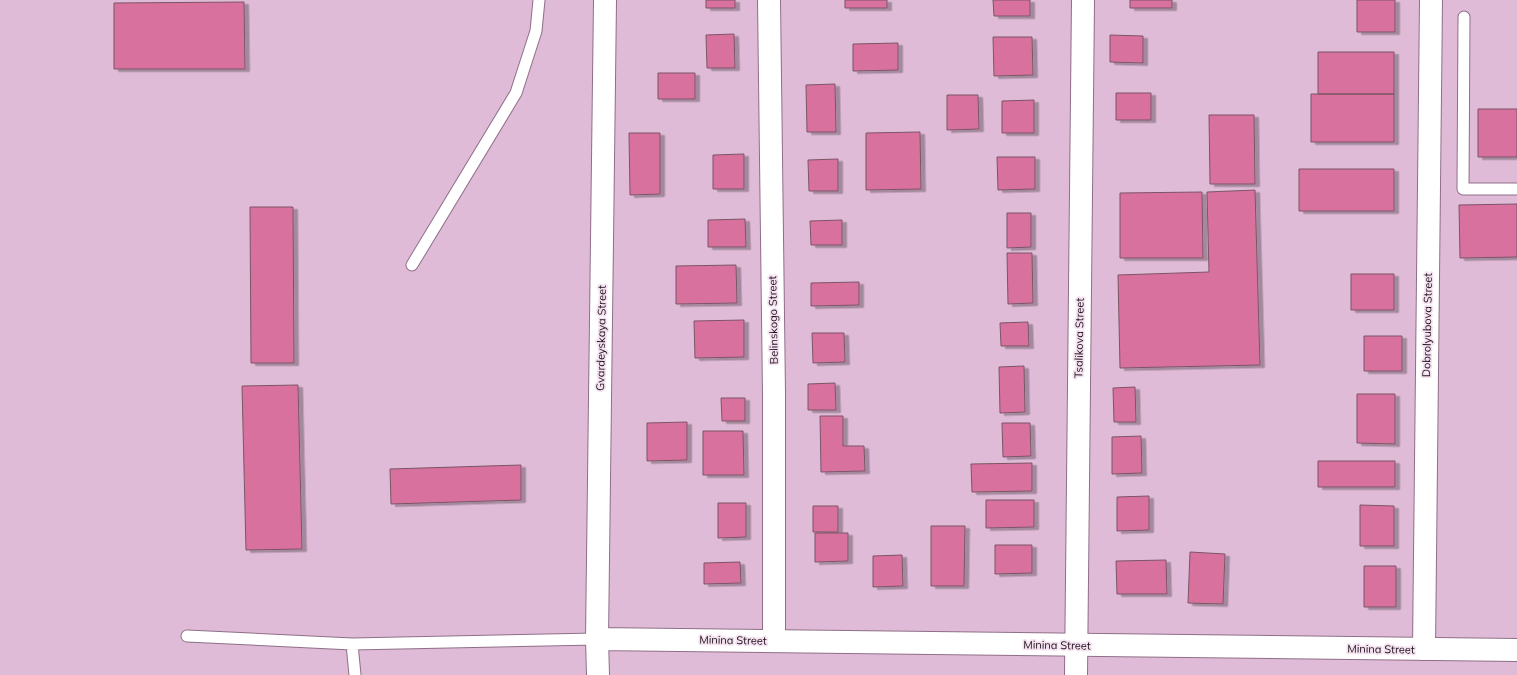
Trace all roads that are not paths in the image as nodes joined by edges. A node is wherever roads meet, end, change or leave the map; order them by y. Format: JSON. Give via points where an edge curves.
{"nodes":[{"id":1,"x":539,"y":0,"type":"edge"},
{"id":2,"x":605,"y":0,"type":"edge"},
{"id":3,"x":769,"y":0,"type":"edge"},
{"id":4,"x":1083,"y":0,"type":"edge"},
{"id":5,"x":1430,"y":0,"type":"edge"},
{"id":6,"x":1464,"y":17,"type":"dead end"},
{"id":7,"x":1517,"y":189,"type":"edge"},
{"id":8,"x":412,"y":265,"type":"dead end"},
{"id":9,"x":187,"y":636,"type":"dead end"},
{"id":10,"x":597,"y":639,"type":"junction"},
{"id":11,"x":774,"y":641,"type":"junction"},
{"id":12,"x":352,"y":644,"type":"junction"},
{"id":13,"x":1075,"y":645,"type":"junction"},
{"id":14,"x":1424,"y":649,"type":"junction"},
{"id":15,"x":1517,"y":650,"type":"edge"},
{"id":16,"x":355,"y":675,"type":"edge"},
{"id":17,"x":598,"y":675,"type":"edge"},
{"id":18,"x":1076,"y":675,"type":"edge"}],
"edges":[{"from":1,"to":8,"type":"lane","via":[[536,31],[516,93]]},
{"from":2,"to":10,"type":"street","name":"Gvardeyskaya Street"},
{"from":3,"to":11,"type":"street","name":"Belinskogo Street"},
{"from":4,"to":13,"type":"street","name":"Tsalikova Street"},
{"from":5,"to":14,"type":"street","name":"Dobrolyubova Street"},
{"from":6,"to":7,"type":"lane","via":[[1463,189]]},
{"from":9,"to":12,"type":"lane"},
{"from":10,"to":11,"type":"street","name":"Minina Street"},
{"from":10,"to":12,"type":"lane"},
{"from":10,"to":17,"type":"street","name":"Gvardeyskaya Street"},
{"from":11,"to":13,"type":"street","name":"Minina Street"},
{"from":12,"to":16,"type":"lane"},
{"from":13,"to":14,"type":"street","name":"Minina Street"},
{"from":13,"to":18,"type":"street","name":"Tsalikova Street"},
{"from":14,"to":15,"type":"street","name":"Minina Street"}]}
